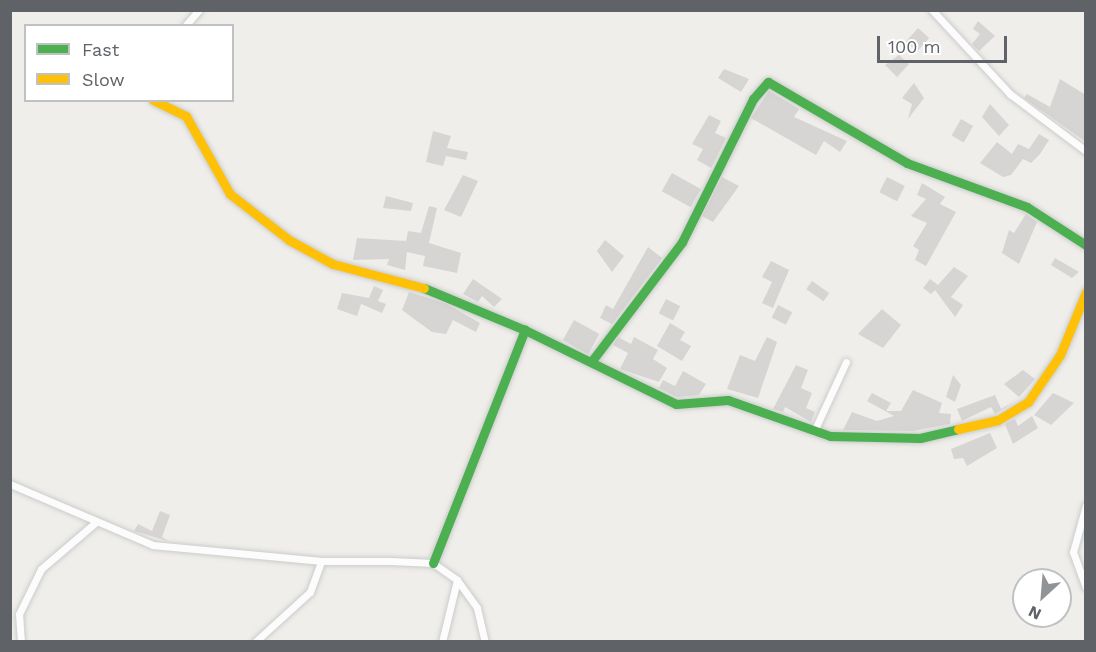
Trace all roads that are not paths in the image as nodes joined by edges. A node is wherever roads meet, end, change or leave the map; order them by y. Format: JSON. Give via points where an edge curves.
{"nodes":[{"id":1,"x":199,"y":10,"type":"edge"},
{"id":2,"x":932,"y":10,"type":"edge"},
{"id":3,"x":188,"y":24,"type":"edge"},
{"id":4,"x":157,"y":102,"type":"edge"},
{"id":5,"x":1086,"y":151,"type":"edge"},
{"id":6,"x":1086,"y":245,"type":"edge"},
{"id":7,"x":1086,"y":292,"type":"edge"},
{"id":8,"x":525,"y":330,"type":"junction"},
{"id":9,"x":591,"y":362,"type":"junction"},
{"id":10,"x":846,"y":362,"type":"dead end"},
{"id":11,"x":814,"y":431,"type":"junction"},
{"id":12,"x":10,"y":484,"type":"edge"},
{"id":13,"x":1086,"y":505,"type":"edge"},
{"id":14,"x":96,"y":522,"type":"junction"},
{"id":15,"x":321,"y":561,"type":"junction"},
{"id":16,"x":433,"y":563,"type":"junction"},
{"id":17,"x":457,"y":580,"type":"junction"},
{"id":18,"x":1086,"y":587,"type":"edge"},
{"id":19,"x":21,"y":642,"type":"edge"},
{"id":20,"x":255,"y":642,"type":"edge"},
{"id":21,"x":442,"y":642,"type":"edge"},
{"id":22,"x":484,"y":642,"type":"edge"}],
"edges":[{"from":1,"to":3,"type":"street"},
{"from":2,"to":5,"type":"street","via":[[1010,94]]},
{"from":4,"to":8,"type":"street","via":[[186,116],[230,194],[289,240],[333,264],[430,290]]},
{"from":6,"to":9,"type":"street","via":[[1027,207],[907,163],[768,82],[753,99],[682,242]]},
{"from":7,"to":11,"type":"street","via":[[1049,373],[1016,411],[933,437],[860,440]]},
{"from":8,"to":9,"type":"street"},
{"from":8,"to":16,"type":"street"},
{"from":9,"to":11,"type":"street","via":[[676,404],[739,402]]},
{"from":10,"to":11,"type":"street"},
{"from":12,"to":14,"type":"street"},
{"from":13,"to":18,"type":"street","via":[[1076,524],[1073,552]]},
{"from":14,"to":15,"type":"street","via":[[166,547]]},
{"from":14,"to":19,"type":"street","via":[[41,569],[19,614]]},
{"from":15,"to":16,"type":"street"},
{"from":15,"to":20,"type":"street","via":[[310,592]]},
{"from":16,"to":17,"type":"street"},
{"from":17,"to":21,"type":"street"},
{"from":17,"to":22,"type":"street","via":[[477,608]]}]}
